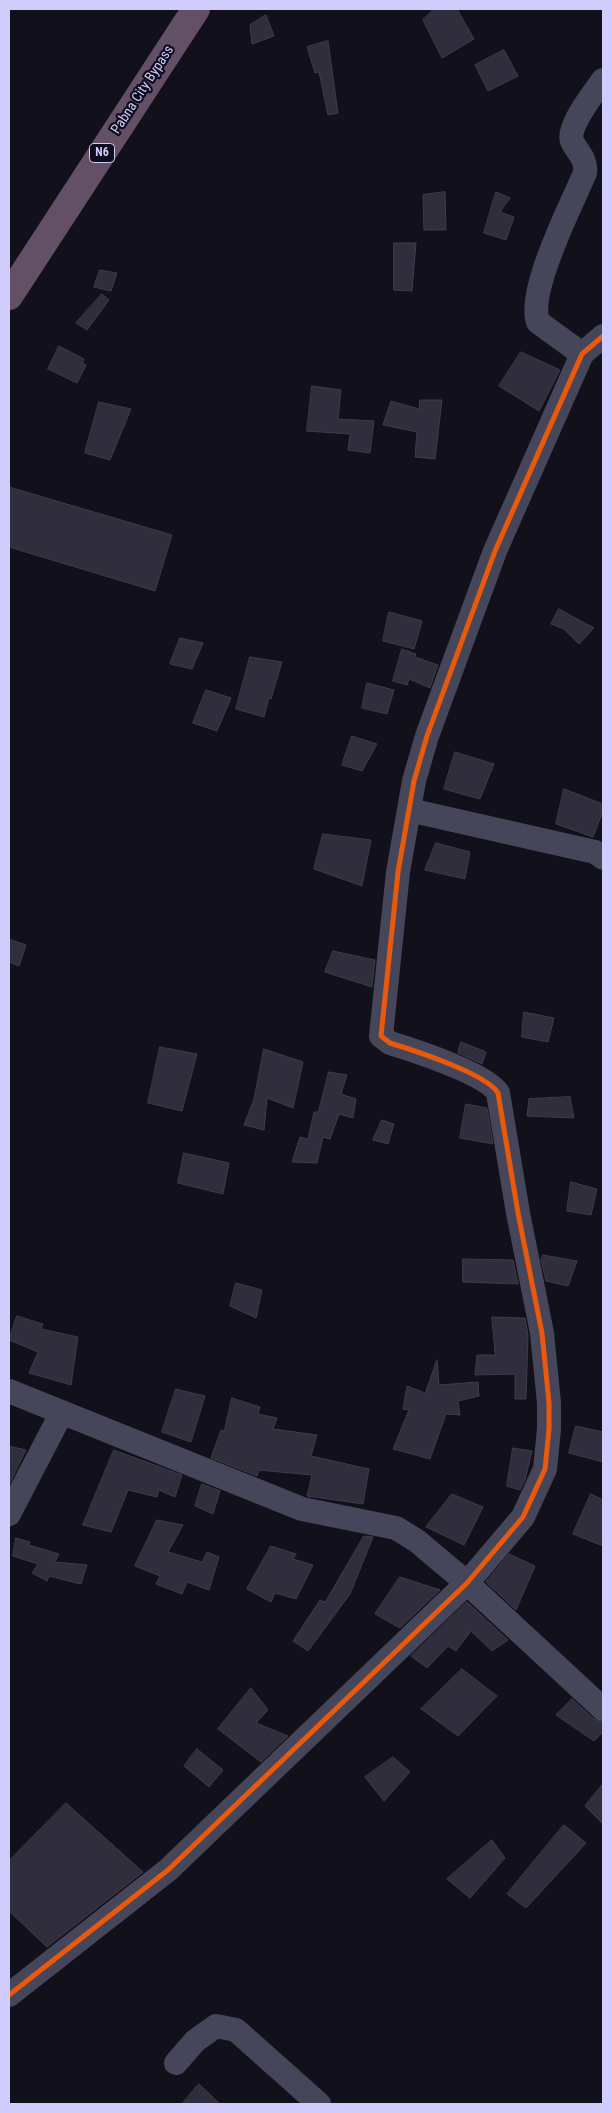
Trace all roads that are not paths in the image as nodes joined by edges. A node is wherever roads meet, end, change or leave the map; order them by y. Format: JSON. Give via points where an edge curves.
{"nodes":[{"id":1,"x":196,"y":9,"type":"edge"},
{"id":2,"x":603,"y":80,"type":"edge"},
{"id":3,"x":9,"y":296,"type":"edge"},
{"id":4,"x":603,"y":336,"type":"edge"},
{"id":5,"x":582,"y":354,"type":"junction"},
{"id":6,"x":409,"y":810,"type":"junction"},
{"id":7,"x":603,"y":858,"type":"edge"},
{"id":8,"x":9,"y":1392,"type":"edge"},
{"id":9,"x":61,"y":1414,"type":"junction"},
{"id":10,"x":9,"y":1514,"type":"edge"},
{"id":11,"x":467,"y":1583,"type":"junction"},
{"id":12,"x":603,"y":1709,"type":"edge"},
{"id":13,"x":9,"y":1995,"type":"edge"},
{"id":14,"x":176,"y":2063,"type":"dead end"},
{"id":15,"x":318,"y":2104,"type":"edge"}],
"edges":[{"from":1,"to":3,"type":"highway","name":"Pabna City Bypass","number":"N6"},
{"from":2,"to":5,"type":"street","via":[[573,129],[572,141],[586,168],[541,277],[535,306],[538,322]]},
{"from":4,"to":5,"type":"street"},
{"from":5,"to":6,"type":"street","via":[[496,551],[427,736]]},
{"from":6,"to":7,"type":"street","via":[[596,852]]},
{"from":6,"to":11,"type":"street","via":[[398,872],[382,1036],[473,1074],[493,1085],[498,1093],[547,1374],[549,1416],[545,1469],[523,1517]]},
{"from":8,"to":9,"type":"street"},
{"from":9,"to":10,"type":"street"},
{"from":9,"to":11,"type":"street","via":[[302,1509],[396,1528],[417,1541]]},
{"from":11,"to":12,"type":"street"},
{"from":11,"to":13,"type":"street","via":[[168,1870]]},
{"from":14,"to":15,"type":"street","via":[[195,2041],[216,2026],[236,2030]]}]}
